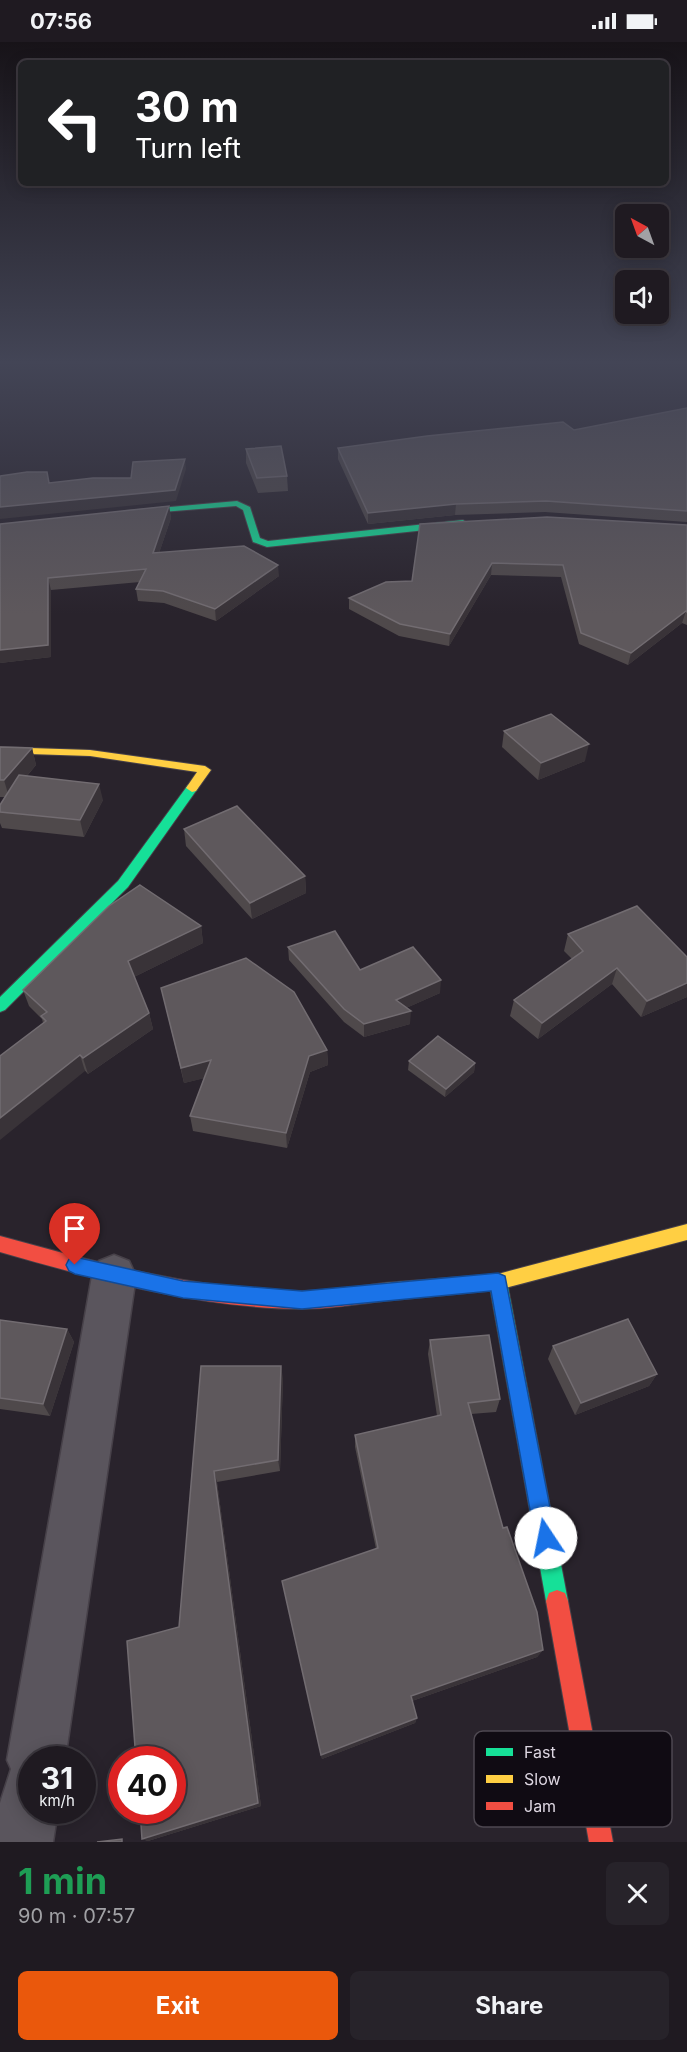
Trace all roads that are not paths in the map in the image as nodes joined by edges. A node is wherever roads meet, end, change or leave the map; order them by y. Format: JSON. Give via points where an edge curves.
{"nodes":[{"id":1,"x":108,"y":515,"type":"edge"},
{"id":2,"x":478,"y":522,"type":"edge"},
{"id":3,"x":0,"y":750,"type":"edge"},
{"id":4,"x":0,"y":1006,"type":"edge"},
{"id":5,"x":687,"y":1232,"type":"edge"},
{"id":6,"x":0,"y":1245,"type":"edge"},
{"id":7,"x":114,"y":1276,"type":"junction"},
{"id":8,"x":498,"y":1282,"type":"junction"},
{"id":9,"x":581,"y":1731,"type":"edge"},
{"id":10,"x":38,"y":1746,"type":"edge"},
{"id":11,"x":26,"y":1824,"type":"edge"},
{"id":12,"x":599,"y":1827,"type":"edge"},
{"id":13,"x":23,"y":1842,"type":"edge"},
{"id":14,"x":602,"y":1842,"type":"edge"}],
"edges":[{"from":1,"to":2,"type":"street","via":[[237,503],[247,509],[256,540],[282,545]]},
{"from":3,"to":4,"type":"street","via":[[90,753],[206,771],[123,884]]},
{"from":5,"to":8,"type":"street"},
{"from":6,"to":7,"type":"street"},
{"from":7,"to":8,"type":"street","via":[[183,1289],[302,1300]]},
{"from":7,"to":10,"type":"street"},
{"from":8,"to":9,"type":"street"},
{"from":11,"to":13,"type":"street"},
{"from":12,"to":14,"type":"street"}]}
